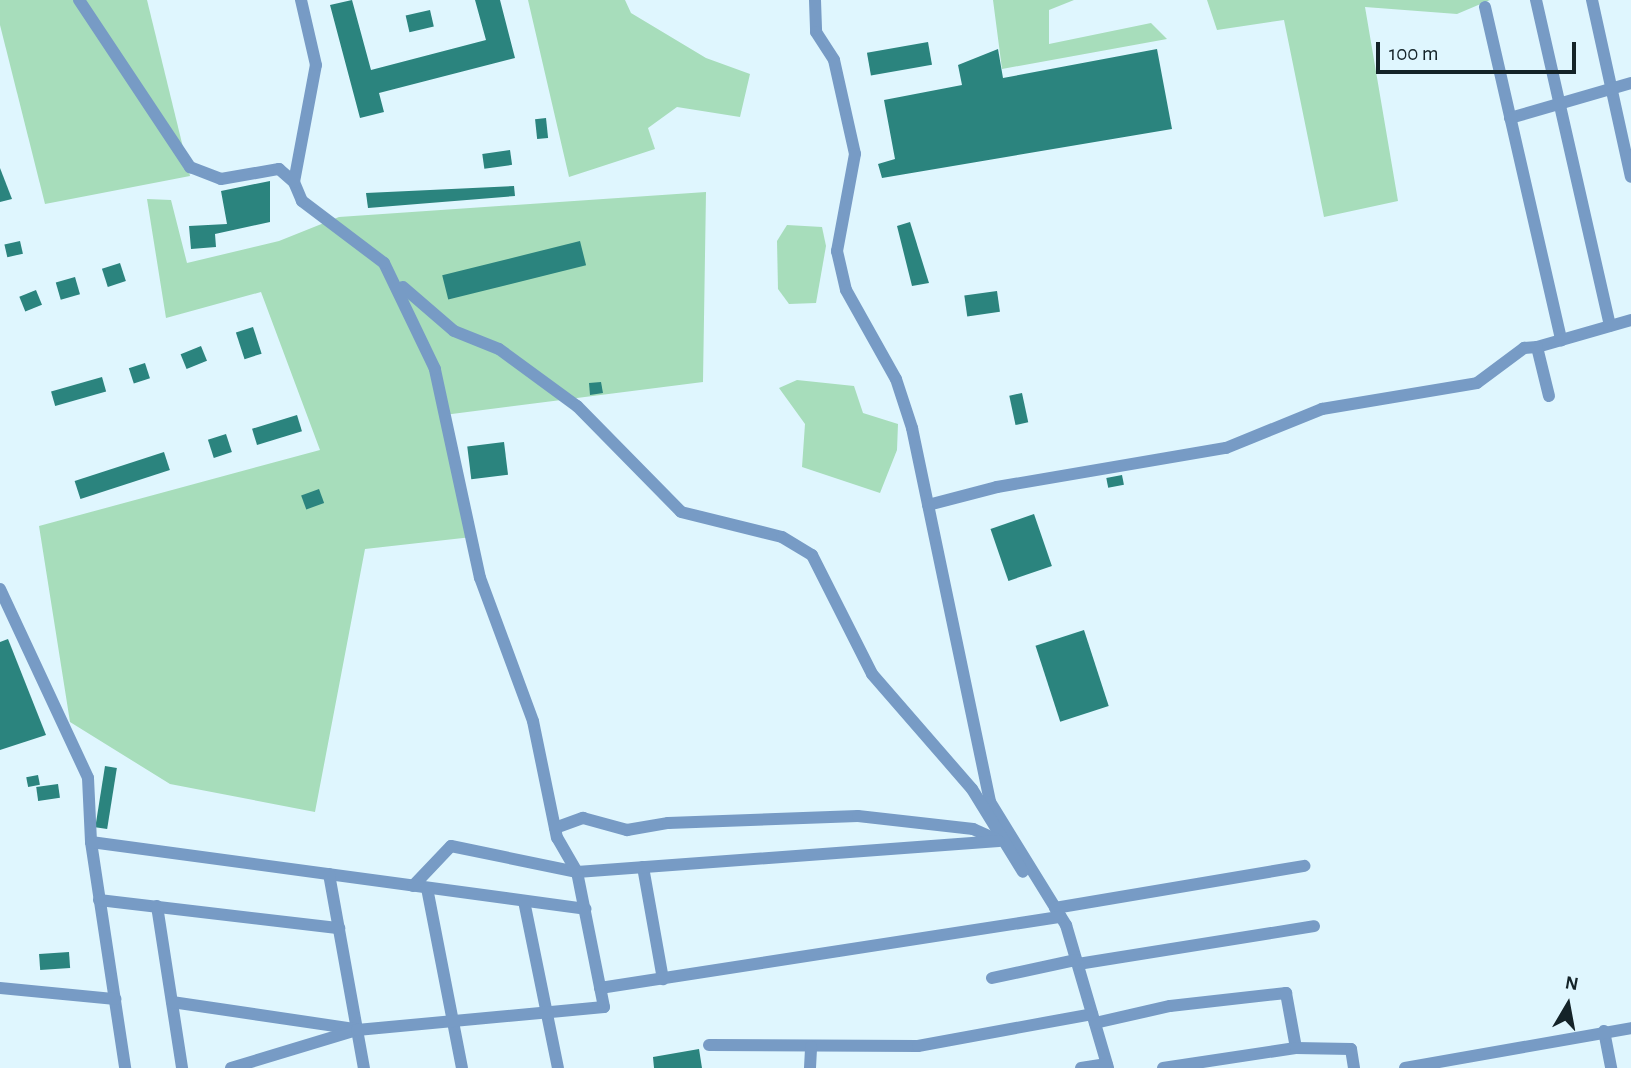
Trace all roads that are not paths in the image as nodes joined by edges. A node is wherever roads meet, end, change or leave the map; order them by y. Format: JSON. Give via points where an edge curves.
{"nodes":[{"id":1,"x":79,"y":0,"type":"edge"},
{"id":2,"x":301,"y":0,"type":"edge"},
{"id":3,"x":815,"y":0,"type":"edge"},
{"id":4,"x":1535,"y":0,"type":"edge"},
{"id":5,"x":1592,"y":0,"type":"edge"},
{"id":6,"x":1485,"y":7,"type":"dead end"},
{"id":7,"x":1631,"y":83,"type":"edge"},
{"id":8,"x":1612,"y":88,"type":"junction"},
{"id":9,"x":1559,"y":103,"type":"junction"},
{"id":10,"x":1510,"y":118,"type":"junction"},
{"id":11,"x":1631,"y":177,"type":"edge"},
{"id":12,"x":294,"y":182,"type":"junction"},
{"id":13,"x":393,"y":279,"type":"junction"},
{"id":14,"x":1631,"y":320,"type":"edge"},
{"id":15,"x":1610,"y":326,"type":"junction"},
{"id":16,"x":1561,"y":340,"type":"junction"},
{"id":17,"x":1537,"y":347,"type":"junction"},
{"id":18,"x":1549,"y":396,"type":"dead end"},
{"id":19,"x":928,"y":505,"type":"junction"},
{"id":20,"x":0,"y":589,"type":"edge"},
{"id":21,"x":555,"y":828,"type":"junction"},
{"id":22,"x":999,"y":841,"type":"junction"},
{"id":23,"x":91,"y":842,"type":"junction"},
{"id":24,"x":1304,"y":866,"type":"dead end"},
{"id":25,"x":643,"y":867,"type":"junction"},
{"id":26,"x":577,"y":872,"type":"junction"},
{"id":27,"x":329,"y":874,"type":"junction"},
{"id":28,"x":413,"y":886,"type":"junction"},
{"id":29,"x":427,"y":888,"type":"junction"},
{"id":30,"x":1046,"y":894,"type":"junction"},
{"id":31,"x":99,"y":900,"type":"junction"},
{"id":32,"x":524,"y":901,"type":"junction"},
{"id":33,"x":157,"y":906,"type":"junction"},
{"id":34,"x":584,"y":909,"type":"junction"},
{"id":35,"x":1058,"y":913,"type":"junction"},
{"id":36,"x":1314,"y":926,"type":"dead end"},
{"id":37,"x":339,"y":928,"type":"junction"},
{"id":38,"x":1077,"y":962,"type":"junction"},
{"id":39,"x":992,"y":978,"type":"dead end"},
{"id":40,"x":663,"y":979,"type":"junction"},
{"id":41,"x":0,"y":988,"type":"edge"},
{"id":42,"x":600,"y":988,"type":"junction"},
{"id":43,"x":115,"y":999,"type":"junction"},
{"id":44,"x":172,"y":1002,"type":"junction"},
{"id":45,"x":547,"y":1011,"type":"junction"},
{"id":46,"x":453,"y":1018,"type":"junction"},
{"id":47,"x":1093,"y":1018,"type":"junction"},
{"id":48,"x":1631,"y":1028,"type":"edge"},
{"id":49,"x":358,"y":1030,"type":"junction"},
{"id":50,"x":1604,"y":1031,"type":"junction"},
{"id":51,"x":709,"y":1045,"type":"dead end"},
{"id":52,"x":811,"y":1047,"type":"junction"},
{"id":53,"x":1296,"y":1048,"type":"junction"},
{"id":54,"x":1107,"y":1066,"type":"edge"},
{"id":55,"x":125,"y":1068,"type":"edge"},
{"id":56,"x":182,"y":1068,"type":"edge"},
{"id":57,"x":231,"y":1068,"type":"edge"},
{"id":58,"x":364,"y":1068,"type":"edge"},
{"id":59,"x":462,"y":1068,"type":"edge"},
{"id":60,"x":558,"y":1068,"type":"edge"},
{"id":61,"x":810,"y":1068,"type":"edge"},
{"id":62,"x":1081,"y":1068,"type":"edge"},
{"id":63,"x":1163,"y":1068,"type":"edge"},
{"id":64,"x":1354,"y":1068,"type":"edge"},
{"id":65,"x":1405,"y":1068,"type":"edge"},
{"id":66,"x":1611,"y":1068,"type":"edge"}],
"edges":[{"from":1,"to":12,"type":"street","via":[[190,167],[221,179],[279,169]]},
{"from":2,"to":12,"type":"street","via":[[316,65]]},
{"from":3,"to":19,"type":"street","via":[[816,32],[834,60],[855,154],[837,251],[846,290],[896,379]]},
{"from":4,"to":9,"type":"street"},
{"from":5,"to":8,"type":"street"},
{"from":6,"to":10,"type":"street"},
{"from":7,"to":8,"type":"street"},
{"from":8,"to":9,"type":"street"},
{"from":8,"to":11,"type":"street"},
{"from":9,"to":10,"type":"street"},
{"from":9,"to":15,"type":"street"},
{"from":10,"to":16,"type":"street"},
{"from":12,"to":13,"type":"street","via":[[302,201],[369,247]]},
{"from":13,"to":21,"type":"street","via":[[435,369],[480,578],[533,721]]},
{"from":13,"to":22,"type":"street","via":[[454,331],[499,349],[577,406],[681,512],[782,537],[812,555],[872,674],[972,789]]},
{"from":14,"to":15,"type":"street"},
{"from":15,"to":16,"type":"street"},
{"from":16,"to":17,"type":"street"},
{"from":17,"to":18,"type":"street"},
{"from":17,"to":19,"type":"street","via":[[1524,348],[1477,383],[1322,409],[1226,448],[997,487]]},
{"from":19,"to":30,"type":"street","via":[[990,803]]},
{"from":20,"to":23,"type":"street","via":[[88,778]]},
{"from":21,"to":22,"type":"street","via":[[583,818],[628,830],[668,823],[858,816],[972,829]]},
{"from":21,"to":26,"type":"street"},
{"from":22,"to":25,"type":"street"},
{"from":22,"to":30,"type":"street"},
{"from":23,"to":27,"type":"street"},
{"from":23,"to":31,"type":"street"},
{"from":24,"to":35,"type":"street"},
{"from":25,"to":26,"type":"street"},
{"from":25,"to":40,"type":"street"},
{"from":26,"to":28,"type":"street","via":[[451,846]]},
{"from":26,"to":34,"type":"street"},
{"from":27,"to":28,"type":"street"},
{"from":27,"to":37,"type":"street"},
{"from":28,"to":29,"type":"street"},
{"from":29,"to":32,"type":"street"},
{"from":29,"to":46,"type":"street"},
{"from":30,"to":35,"type":"street"},
{"from":31,"to":33,"type":"street"},
{"from":31,"to":43,"type":"street"},
{"from":32,"to":34,"type":"street"},
{"from":32,"to":45,"type":"street"},
{"from":33,"to":37,"type":"street"},
{"from":33,"to":44,"type":"street"},
{"from":34,"to":42,"type":"street"},
{"from":35,"to":38,"type":"street"},
{"from":35,"to":40,"type":"street"},
{"from":36,"to":38,"type":"street"},
{"from":37,"to":49,"type":"street"},
{"from":38,"to":39,"type":"street"},
{"from":38,"to":47,"type":"street"},
{"from":40,"to":42,"type":"street"},
{"from":41,"to":43,"type":"street"},
{"from":42,"to":45,"type":"street","via":[[604,1007]]},
{"from":43,"to":55,"type":"street"},
{"from":44,"to":49,"type":"street"},
{"from":44,"to":56,"type":"street"},
{"from":45,"to":46,"type":"street"},
{"from":45,"to":60,"type":"street"},
{"from":46,"to":49,"type":"street"},
{"from":46,"to":59,"type":"street"},
{"from":47,"to":52,"type":"street","via":[[918,1046]]},
{"from":47,"to":53,"type":"street","via":[[1286,993]]},
{"from":47,"to":54,"type":"street"},
{"from":48,"to":50,"type":"street"},
{"from":49,"to":57,"type":"street"},
{"from":49,"to":58,"type":"street"},
{"from":50,"to":65,"type":"street"},
{"from":50,"to":66,"type":"street"},
{"from":51,"to":52,"type":"street"},
{"from":52,"to":61,"type":"street"},
{"from":53,"to":63,"type":"street"},
{"from":53,"to":64,"type":"street","via":[[1351,1049]]},
{"from":54,"to":62,"type":"street"}]}
